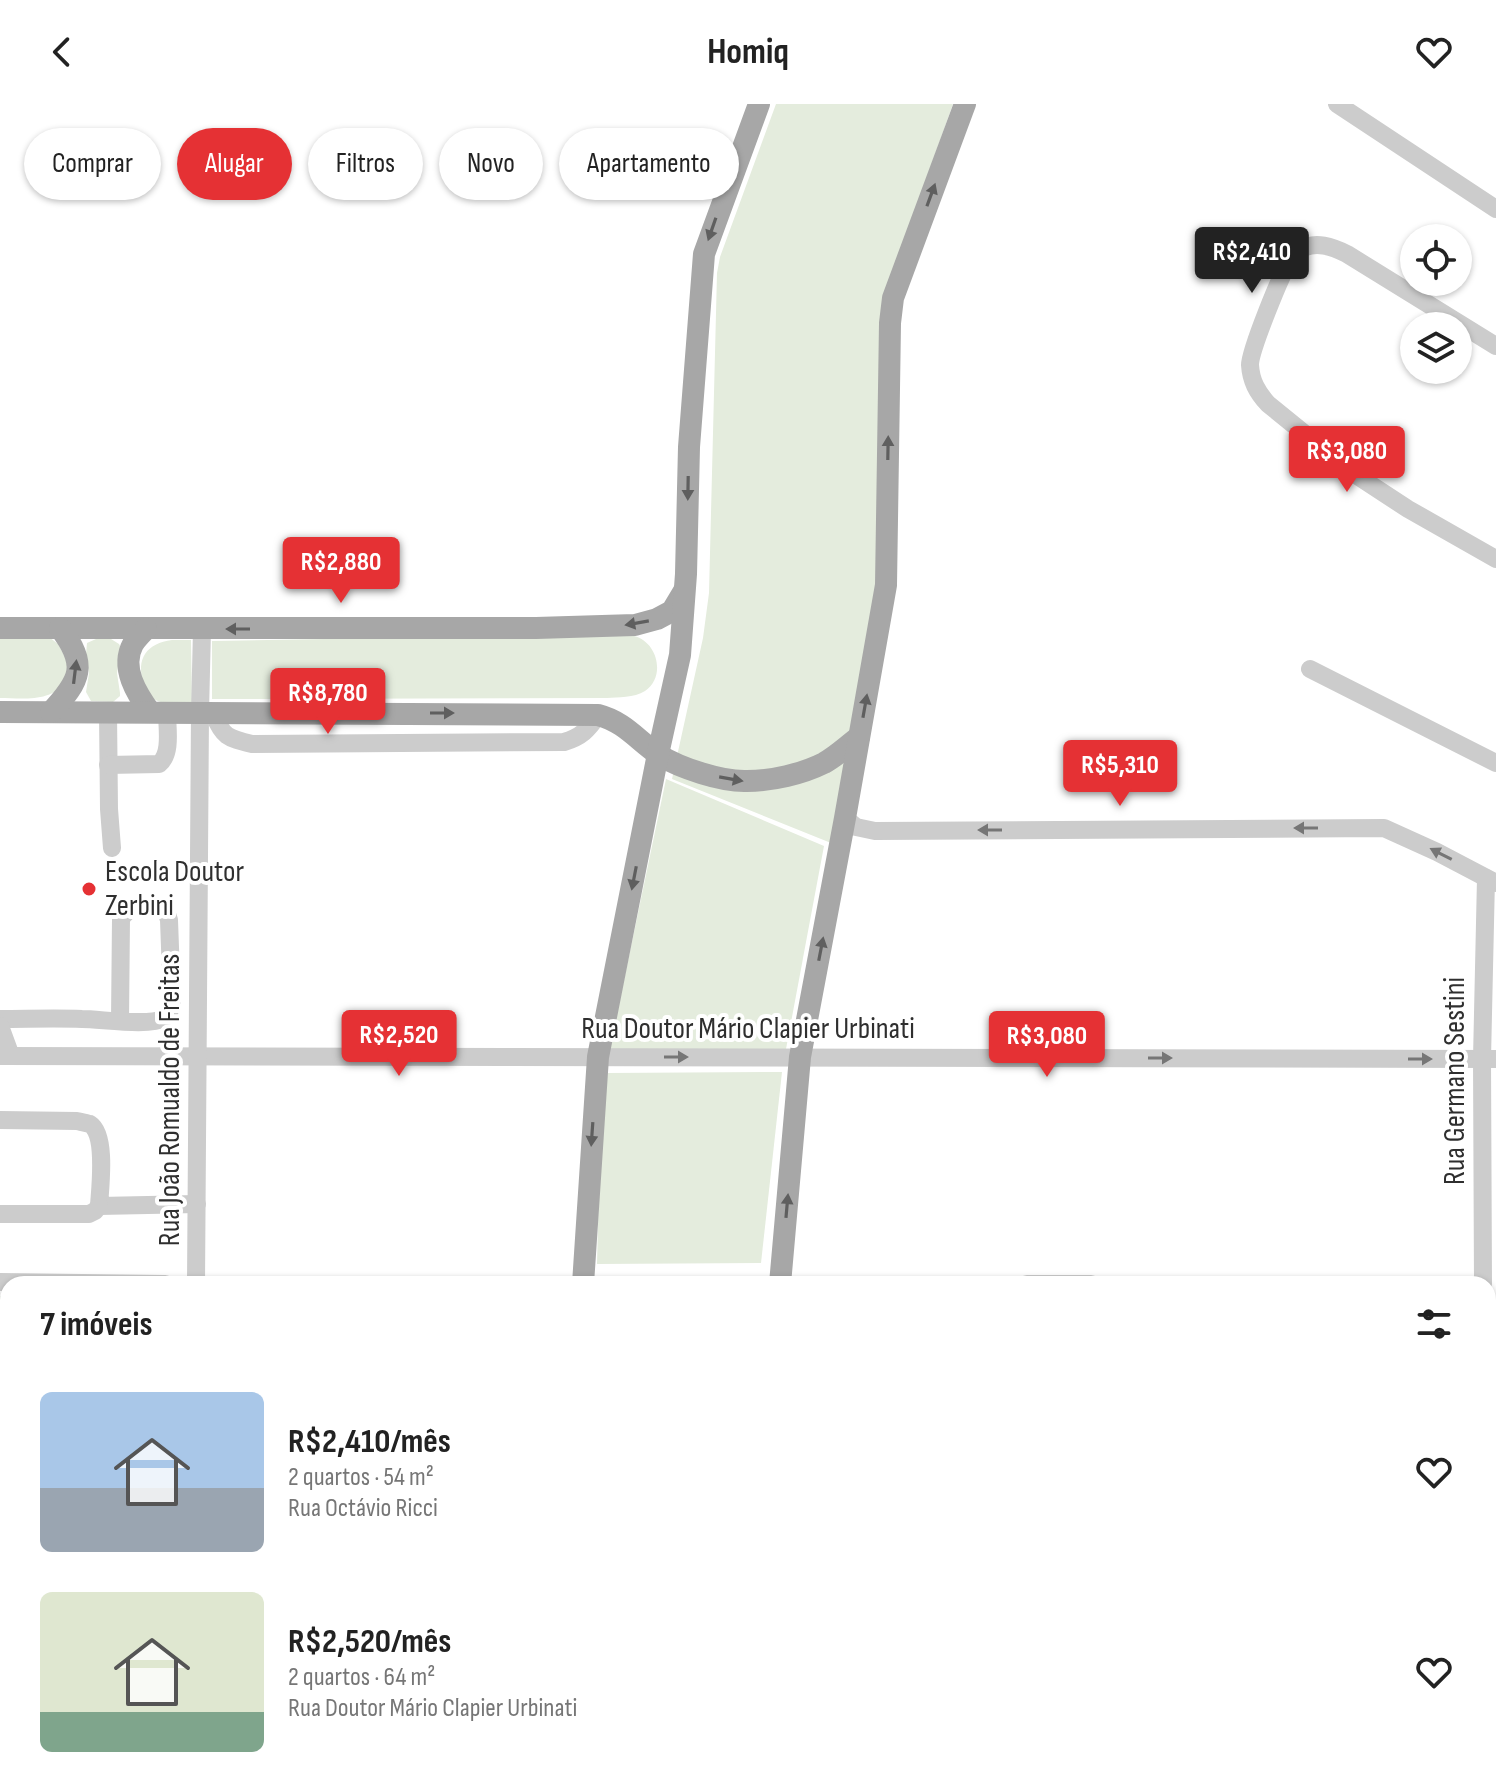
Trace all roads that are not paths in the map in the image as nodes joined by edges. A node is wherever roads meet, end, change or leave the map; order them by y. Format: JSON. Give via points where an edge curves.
{"nodes":[{"id":1,"x":759,"y":104,"type":"edge"},
{"id":2,"x":965,"y":104,"type":"edge"},
{"id":3,"x":1337,"y":104,"type":"edge"},
{"id":4,"x":1496,"y":209,"type":"edge"},
{"id":5,"x":1496,"y":346,"type":"edge"},
{"id":6,"x":1496,"y":559,"type":"edge"},
{"id":7,"x":686,"y":574,"type":"junction"},
{"id":8,"x":0,"y":628,"type":"edge"},
{"id":9,"x":60,"y":628,"type":"junction"},
{"id":10,"x":146,"y":629,"type":"junction"},
{"id":11,"x":202,"y":629,"type":"junction"},
{"id":12,"x":1310,"y":669,"type":"dead end"},
{"id":13,"x":0,"y":712,"type":"edge"},
{"id":14,"x":51,"y":712,"type":"junction"},
{"id":15,"x":108,"y":712,"type":"junction"},
{"id":16,"x":158,"y":712,"type":"junction"},
{"id":17,"x":207,"y":713,"type":"junction"},
{"id":18,"x":598,"y":715,"type":"junction"},
{"id":19,"x":859,"y":737,"type":"junction"},
{"id":20,"x":658,"y":754,"type":"junction"},
{"id":21,"x":1496,"y":763,"type":"edge"},
{"id":22,"x":108,"y":765,"type":"junction"},
{"id":23,"x":845,"y":818,"type":"junction"},
{"id":24,"x":112,"y":848,"type":"dead end"},
{"id":25,"x":1491,"y":880,"type":"edge"},
{"id":26,"x":0,"y":1019,"type":"edge"},
{"id":27,"x":120,"y":1021,"type":"junction"},
{"id":28,"x":0,"y":1026,"type":"edge"},
{"id":29,"x":6,"y":1056,"type":"edge"},
{"id":30,"x":199,"y":1057,"type":"junction"},
{"id":31,"x":598,"y":1057,"type":"junction"},
{"id":32,"x":800,"y":1057,"type":"junction"},
{"id":33,"x":1489,"y":1059,"type":"edge"},
{"id":34,"x":0,"y":1120,"type":"edge"},
{"id":35,"x":197,"y":1204,"type":"junction"},
{"id":36,"x":99,"y":1206,"type":"junction"},
{"id":37,"x":0,"y":1214,"type":"edge"},
{"id":38,"x":196,"y":1276,"type":"edge"},
{"id":39,"x":584,"y":1276,"type":"edge"},
{"id":40,"x":781,"y":1276,"type":"edge"},
{"id":41,"x":1485,"y":1276,"type":"edge"}],
"edges":[{"from":1,"to":7,"type":"main road","one_way":true,"via":[[704,254],[689,447]]},
{"from":19,"to":2,"type":"main road","one_way":true,"via":[[886,585],[893,298]]},
{"from":3,"to":4,"type":"street"},
{"from":5,"to":6,"type":"street","via":[[1333,247],[1317,245],[1301,249],[1290,260],[1250,361],[1257,392],[1268,404],[1353,473]]},
{"from":7,"to":11,"type":"main road","one_way":true,"via":[[684,593],[672,611],[635,625]]},
{"from":7,"to":20,"type":"main road","via":[[680,655]]},
{"from":8,"to":9,"type":"main road"},
{"from":9,"to":10,"type":"main road"},
{"from":14,"to":9,"type":"main road","one_way":true,"via":[[74,686],[77,672],[73,645]]},
{"from":10,"to":11,"type":"main road"},
{"from":10,"to":16,"type":"main road","via":[[132,644],[128,660],[138,695]]},
{"from":11,"to":17,"type":"street","name":"Rua João Romualdo de Freitas"},
{"from":12,"to":21,"type":"street"},
{"from":13,"to":14,"type":"main road"},
{"from":14,"to":15,"type":"main road"},
{"from":15,"to":16,"type":"main road"},
{"from":15,"to":22,"type":"street"},
{"from":16,"to":17,"type":"main road"},
{"from":16,"to":22,"type":"street","via":[[167,755],[163,761]]},
{"from":17,"to":18,"type":"main road","one_way":true},
{"from":17,"to":18,"type":"street","via":[[226,736],[252,744],[564,742],[579,737]]},
{"from":17,"to":30,"type":"street","name":"Rua João Romualdo de Freitas"},
{"from":18,"to":20,"type":"main road","via":[[620,724]]},
{"from":20,"to":19,"type":"main road","one_way":true,"via":[[686,768],[745,782],[825,762]]},
{"from":19,"to":23,"type":"main road"},
{"from":20,"to":31,"type":"main road","one_way":true},
{"from":22,"to":24,"type":"street"},
{"from":25,"to":23,"type":"street","one_way":true,"via":[[1384,828],[875,831]]},
{"from":32,"to":23,"type":"main road","one_way":true},
{"from":25,"to":33,"type":"street","name":"Rua Germano Sestini"},
{"from":26,"to":27,"type":"street"},
{"from":27,"to":27,"type":"street","via":[[121,918],[132,907],[166,911],[169,1015],[157,1021]]},
{"from":28,"to":29,"type":"street"},
{"from":29,"to":30,"type":"street","name":"Rua Doutor Mário Clapier Urbinati"},
{"from":30,"to":31,"type":"street","name":"Rua Doutor Mário Clapier Urbinati"},
{"from":30,"to":35,"type":"street","name":"Rua João Romualdo de Freitas"},
{"from":31,"to":32,"type":"street","name":"Rua Doutor Mário Clapier Urbinati","one_way":true},
{"from":31,"to":39,"type":"main road","one_way":true},
{"from":32,"to":33,"type":"street","name":"Rua Doutor Mário Clapier Urbinati","one_way":true},
{"from":40,"to":32,"type":"main road","one_way":true},
{"from":33,"to":41,"type":"street","name":"Rua Germano Sestini"},
{"from":34,"to":36,"type":"street","via":[[90,1124],[100,1145]]},
{"from":35,"to":36,"type":"street"},
{"from":35,"to":38,"type":"street","name":"Rua João Romualdo de Freitas"},
{"from":36,"to":37,"type":"street","via":[[89,1214]]}]}
